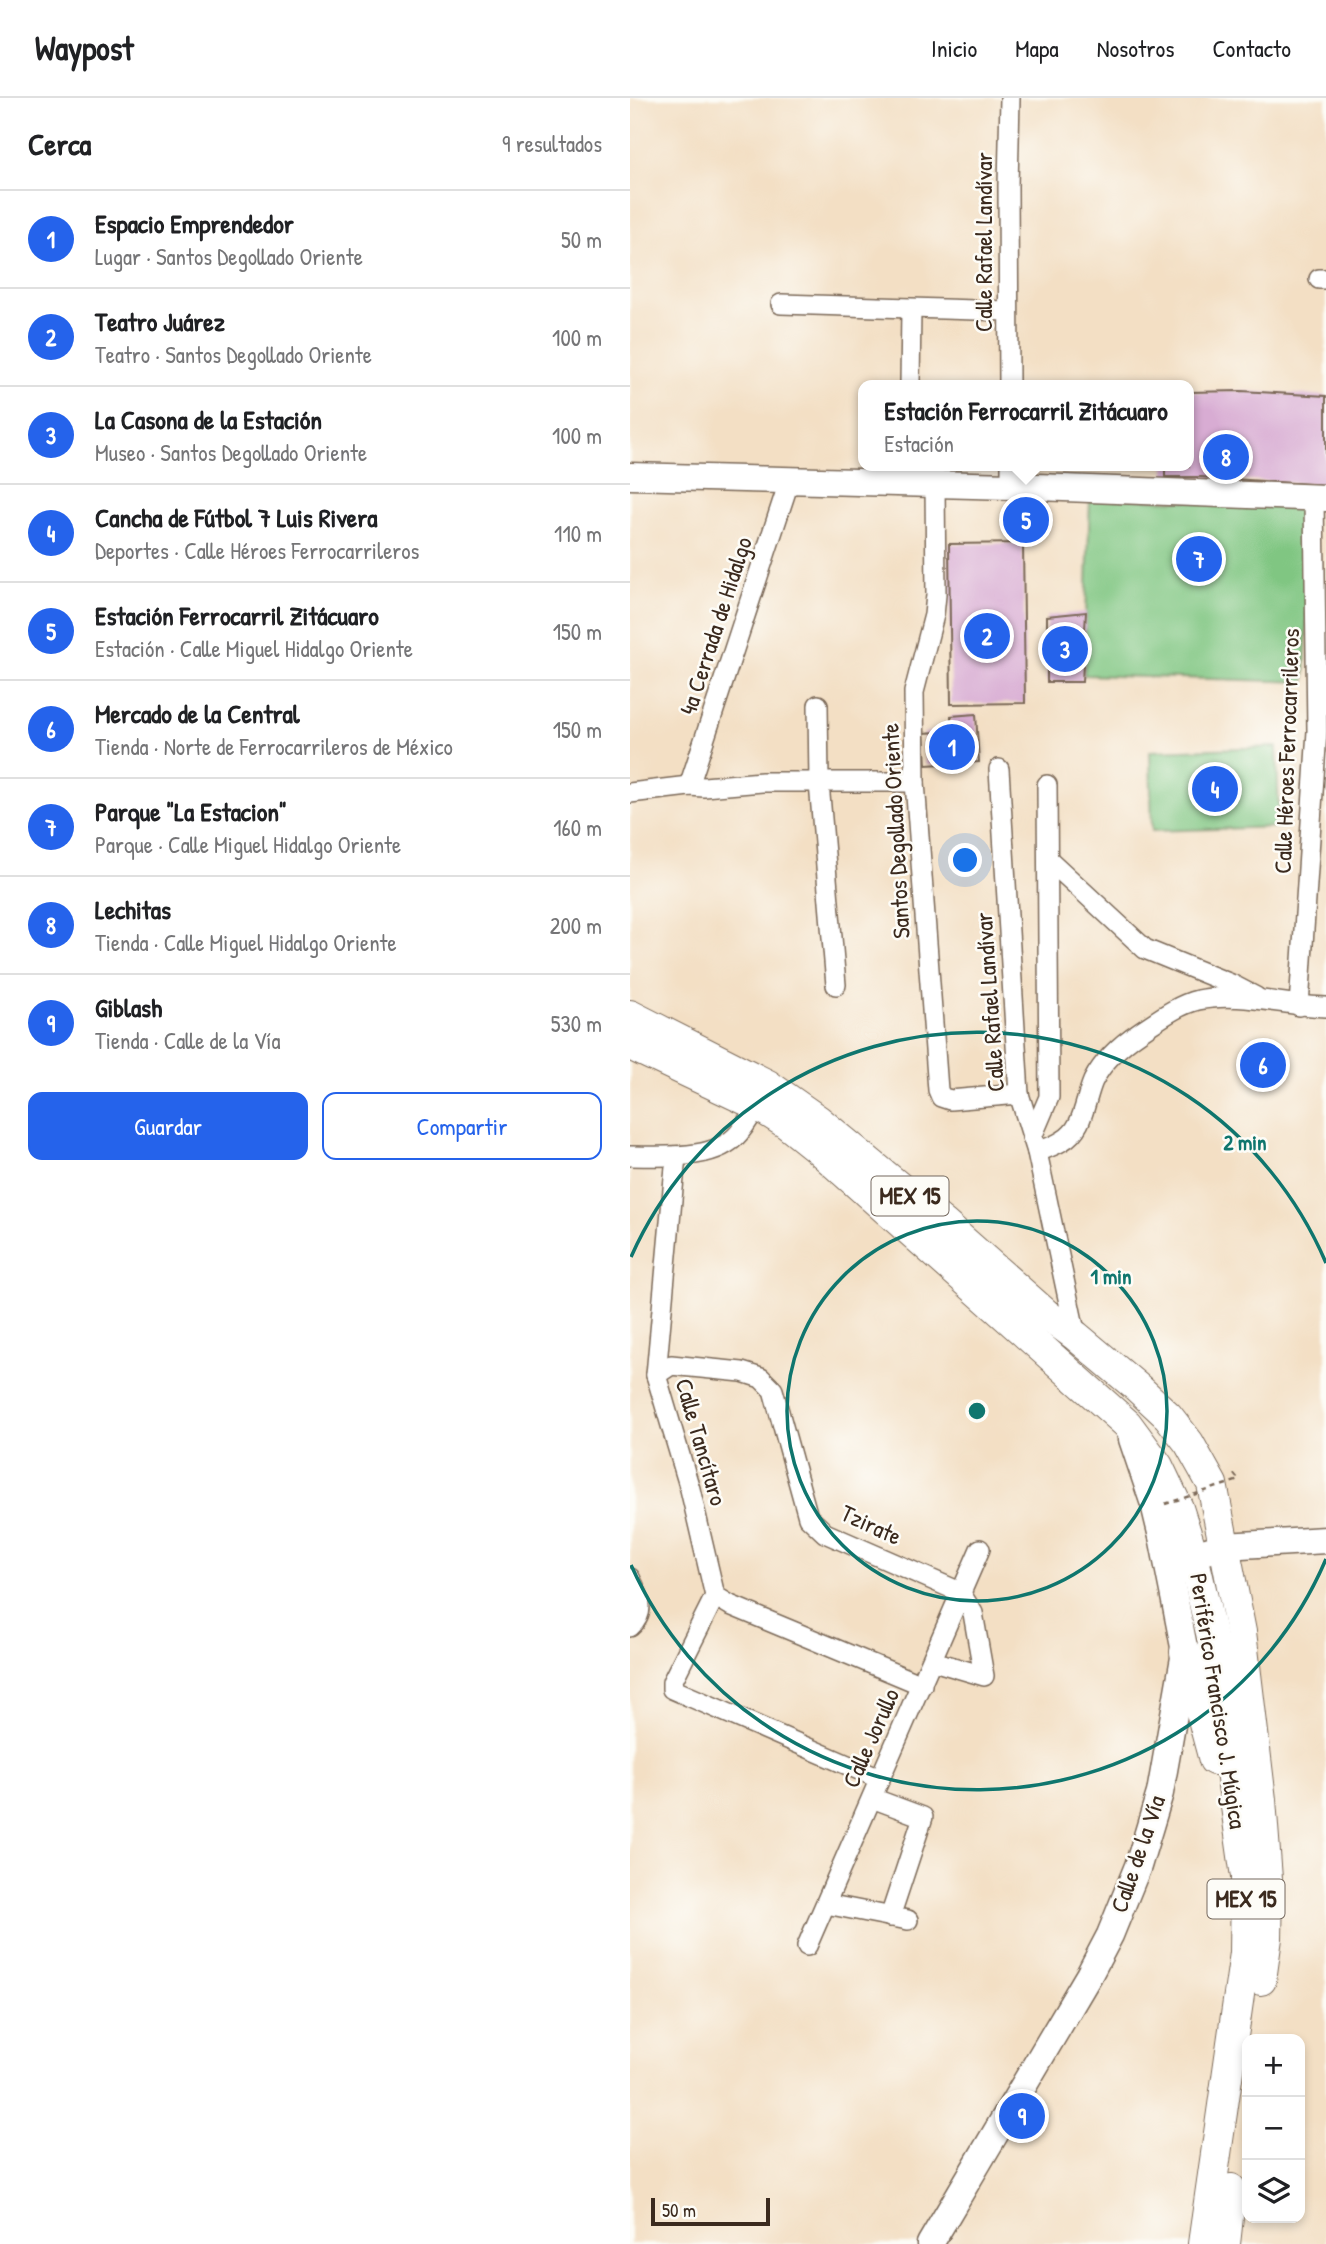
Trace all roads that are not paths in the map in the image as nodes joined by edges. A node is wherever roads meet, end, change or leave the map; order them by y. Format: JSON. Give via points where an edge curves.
{"nodes":[{"id":1,"x":1010,"y":98,"type":"edge"},
{"id":2,"x":781,"y":304,"type":"dead end"},
{"id":3,"x":911,"y":309,"type":"junction"},
{"id":4,"x":1007,"y":311,"type":"junction"},
{"id":5,"x":910,"y":380,"type":"edge"},
{"id":6,"x":1009,"y":380,"type":"edge"},
{"id":7,"x":630,"y":476,"type":"edge"},
{"id":8,"x":1011,"y":476,"type":"edge"},
{"id":9,"x":789,"y":482,"type":"junction"},
{"id":10,"x":935,"y":485,"type":"junction"},
{"id":11,"x":1320,"y":498,"type":"edge"},
{"id":12,"x":818,"y":705,"type":"dead end"},
{"id":13,"x":1322,"y":731,"type":"edge"},
{"id":14,"x":999,"y":769,"type":"dead end"},
{"id":15,"x":915,"y":782,"type":"junction"},
{"id":16,"x":819,"y":783,"type":"junction"},
{"id":17,"x":1047,"y":785,"type":"dead end"},
{"id":18,"x":689,"y":786,"type":"junction"},
{"id":19,"x":630,"y":793,"type":"edge"},
{"id":20,"x":1048,"y":859,"type":"junction"},
{"id":21,"x":835,"y":985,"type":"dead end"},
{"id":22,"x":1264,"y":1000,"type":"junction"},
{"id":23,"x":1299,"y":1006,"type":"junction"},
{"id":24,"x":1326,"y":1007,"type":"edge"},
{"id":25,"x":630,"y":1015,"type":"edge"},
{"id":26,"x":630,"y":1045,"type":"edge"},
{"id":27,"x":1019,"y":1094,"type":"junction"},
{"id":28,"x":763,"y":1095,"type":"junction"},
{"id":29,"x":1035,"y":1144,"type":"junction"},
{"id":30,"x":630,"y":1156,"type":"edge"},
{"id":31,"x":676,"y":1156,"type":"junction"},
{"id":32,"x":1076,"y":1336,"type":"junction"},
{"id":33,"x":656,"y":1375,"type":"junction"},
{"id":34,"x":1138,"y":1388,"type":"junction"},
{"id":35,"x":1121,"y":1417,"type":"junction"},
{"id":36,"x":1326,"y":1540,"type":"edge"},
{"id":37,"x":1224,"y":1546,"type":"junction"},
{"id":38,"x":979,"y":1549,"type":"dead end"},
{"id":39,"x":1193,"y":1555,"type":"junction"},
{"id":40,"x":630,"y":1578,"type":"edge"},
{"id":41,"x":960,"y":1592,"type":"junction"},
{"id":42,"x":715,"y":1596,"type":"junction"},
{"id":43,"x":630,"y":1626,"type":"edge"},
{"id":44,"x":1185,"y":1652,"type":"junction"},
{"id":45,"x":933,"y":1661,"type":"junction"},
{"id":46,"x":922,"y":1685,"type":"junction"},
{"id":47,"x":880,"y":1779,"type":"junction"},
{"id":48,"x":872,"y":1798,"type":"junction"},
{"id":49,"x":1236,"y":1800,"type":"junction"},
{"id":50,"x":826,"y":1904,"type":"junction"},
{"id":51,"x":807,"y":1946,"type":"dead end"},
{"id":52,"x":1253,"y":2034,"type":"edge"},
{"id":53,"x":1244,"y":2097,"type":"edge"},
{"id":54,"x":930,"y":2244,"type":"edge"},
{"id":55,"x":1203,"y":2244,"type":"edge"},
{"id":56,"x":1225,"y":2244,"type":"edge"}],
"edges":[{"from":1,"to":4,"type":"street","name":"Calle Rafael Landívar"},
{"from":2,"to":3,"type":"street"},
{"from":3,"to":4,"type":"street"},
{"from":3,"to":5,"type":"street"},
{"from":4,"to":6,"type":"street","name":"Calle Rafael Landívar"},
{"from":7,"to":9,"type":"street"},
{"from":8,"to":10,"type":"street"},
{"from":8,"to":11,"type":"street"},
{"from":9,"to":10,"type":"street"},
{"from":9,"to":18,"type":"street","name":"4a Cerrada de Hidalgo"},
{"from":10,"to":15,"type":"street","name":"Santos Degollado Oriente","via":[[936,595],[914,692]]},
{"from":11,"to":13,"type":"street","name":"Calle Héroes Ferrocarrileros"},
{"from":12,"to":16,"type":"street"},
{"from":13,"to":23,"type":"street","name":"Calle Héroes Ferrocarrileros"},
{"from":14,"to":27,"type":"street","name":"Calle Rafael Landívar"},
{"from":15,"to":16,"type":"street"},
{"from":15,"to":27,"type":"street","name":"Santos Degollado Oriente","via":[[938,1090],[950,1100]]},
{"from":16,"to":18,"type":"street"},
{"from":16,"to":21,"type":"street"},
{"from":17,"to":20,"type":"street"},
{"from":18,"to":19,"type":"street"},
{"from":20,"to":22,"type":"street","via":[[1145,950]]},
{"from":20,"to":29,"type":"street","via":[[1049,1097]]},
{"from":22,"to":23,"type":"street"},
{"from":22,"to":29,"type":"street","via":[[1197,1000],[1172,1011],[1110,1057],[1094,1080],[1072,1133],[1063,1141]]},
{"from":23,"to":24,"type":"street"},
{"from":25,"to":28,"type":"main road","name":"Periférico Francisco J. Múgica","number":"MEX 15"},
{"from":26,"to":28,"type":"main road","name":"Periférico Francisco J. Múgica","number":"MEX 15"},
{"from":27,"to":29,"type":"street","name":"Calle Rafael Landívar"},
{"from":28,"to":31,"type":"street","via":[[739,1134],[720,1149]]},
{"from":28,"to":32,"type":"main road","name":"Periférico Francisco J. Múgica","number":"MEX 15","via":[[835,1134]]},
{"from":28,"to":35,"type":"main road","name":"Periférico Francisco J. Múgica","number":"MEX 15","via":[[787,1124]]},
{"from":29,"to":32,"type":"street","name":"Calle Rafael Landívar"},
{"from":30,"to":31,"type":"street"},
{"from":31,"to":33,"type":"street","name":"Calle Tancítaro"},
{"from":32,"to":34,"type":"main road","name":"Periférico Francisco J. Múgica","number":"MEX 15"},
{"from":33,"to":41,"type":"street","name":"Tzirate","via":[[671,1364],[761,1378],[773,1390],[808,1517],[825,1533]]},
{"from":33,"to":42,"type":"street","name":"Calle Tancítaro"},
{"from":34,"to":35,"type":"main road"},
{"from":34,"to":37,"type":"main road","name":"Periférico Francisco J. Múgica","number":"MEX 15","via":[[1168,1416],[1212,1484]]},
{"from":35,"to":39,"type":"main road","name":"Periférico Francisco J. Múgica","number":"MEX 15","via":[[1158,1466]]},
{"from":35,"to":44,"type":"street","name":"Calle de la Vía","via":[[1160,1529]]},
{"from":36,"to":37,"type":"street"},
{"from":37,"to":39,"type":"street"},
{"from":37,"to":52,"type":"main road","name":"Periférico Francisco J. Múgica","number":"MEX 15","via":[[1241,1632],[1268,1892],[1267,1938]]},
{"from":38,"to":41,"type":"street","name":"Calle Jorullo"},
{"from":39,"to":49,"type":"main road","name":"Periférico Francisco J. Múgica","number":"MEX 15","via":[[1212,1637]]},
{"from":40,"to":43,"type":"street","via":[[641,1611]]},
{"from":41,"to":45,"type":"street","name":"Calle Jorullo"},
{"from":41,"to":45,"type":"street","via":[[973,1613],[984,1676]]},
{"from":42,"to":46,"type":"street"},
{"from":42,"to":47,"type":"street","via":[[672,1689]]},
{"from":44,"to":49,"type":"main road","via":[[1213,1758]]},
{"from":44,"to":54,"type":"street","name":"Calle de la Vía","via":[[1160,1793],[1110,1935]]},
{"from":45,"to":46,"type":"street","name":"Calle Jorullo"},
{"from":46,"to":47,"type":"street","name":"Calle Jorullo"},
{"from":47,"to":48,"type":"street","name":"Calle Jorullo"},
{"from":48,"to":50,"type":"street","name":"Calle Jorullo"},
{"from":48,"to":50,"type":"street","via":[[923,1817],[899,1918]]},
{"from":49,"to":55,"type":"main road","name":"Periférico Francisco J. Múgica","number":"MEX 15","via":[[1246,1877],[1245,1953]]},
{"from":50,"to":51,"type":"street","name":"Calle Jorullo"},
{"from":53,"to":56,"type":"main road"}]}
